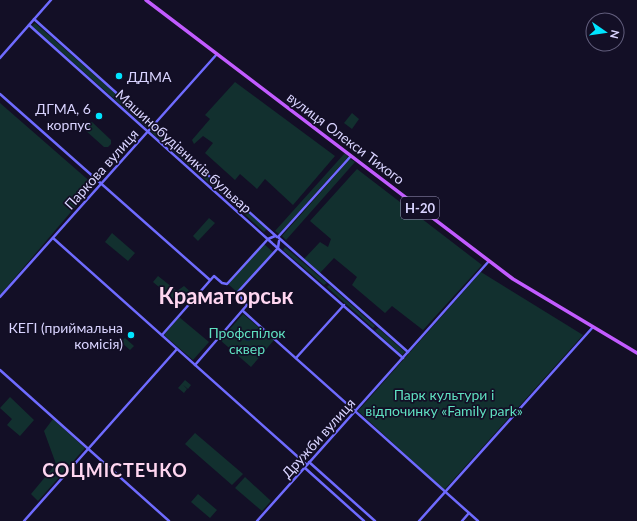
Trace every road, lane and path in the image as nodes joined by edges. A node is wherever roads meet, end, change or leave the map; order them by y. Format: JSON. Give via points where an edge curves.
{"nodes":[{"id":1,"x":51,"y":0,"type":"edge"},
{"id":2,"x":146,"y":0,"type":"edge"},
{"id":3,"x":34,"y":19,"type":"junction"},
{"id":4,"x":29,"y":25,"type":"junction"},
{"id":5,"x":217,"y":54,"type":"junction"},
{"id":6,"x":0,"y":58,"type":"edge"},
{"id":7,"x":0,"y":94,"type":"edge"},
{"id":8,"x":153,"y":125,"type":"junction"},
{"id":9,"x":147,"y":132,"type":"junction"},
{"id":10,"x":351,"y":156,"type":"junction"},
{"id":11,"x":101,"y":184,"type":"junction"},
{"id":12,"x":53,"y":238,"type":"junction"},
{"id":13,"x":278,"y":238,"type":"junction"},
{"id":14,"x":268,"y":239,"type":"junction"},
{"id":15,"x":273,"y":243,"type":"junction"},
{"id":16,"x":278,"y":248,"type":"junction"},
{"id":17,"x":489,"y":261,"type":"junction"},
{"id":18,"x":210,"y":280,"type":"junction"},
{"id":19,"x":0,"y":297,"type":"edge"},
{"id":20,"x":344,"y":305,"type":"junction"},
{"id":21,"x":243,"y":311,"type":"junction"},
{"id":22,"x":593,"y":327,"type":"junction"},
{"id":23,"x":162,"y":335,"type":"junction"},
{"id":24,"x":177,"y":349,"type":"junction"},
{"id":25,"x":408,"y":352,"type":"junction"},
{"id":26,"x":637,"y":353,"type":"edge"},
{"id":27,"x":296,"y":358,"type":"junction"},
{"id":28,"x":403,"y":358,"type":"junction"},
{"id":29,"x":195,"y":365,"type":"junction"},
{"id":30,"x":0,"y":370,"type":"edge"},
{"id":31,"x":355,"y":411,"type":"junction"},
{"id":32,"x":88,"y":449,"type":"junction"},
{"id":33,"x":307,"y":465,"type":"junction"},
{"id":34,"x":444,"y":492,"type":"junction"},
{"id":35,"x":469,"y":513,"type":"junction"},
{"id":36,"x":24,"y":521,"type":"edge"},
{"id":37,"x":169,"y":521,"type":"edge"},
{"id":38,"x":257,"y":521,"type":"edge"},
{"id":39,"x":364,"y":521,"type":"edge"},
{"id":40,"x":375,"y":521,"type":"edge"},
{"id":41,"x":419,"y":521,"type":"edge"},
{"id":42,"x":462,"y":521,"type":"edge"},
{"id":43,"x":478,"y":521,"type":"edge"}],
"edges":[{"from":1,"to":3,"type":"street"},
{"from":2,"to":5,"type":"main road","name":"вулиця Олекси Тихого","number":"Н-20"},
{"from":3,"to":4,"type":"street"},
{"from":3,"to":8,"type":"street","name":"Машинобудівників бульвар"},
{"from":4,"to":6,"type":"street"},
{"from":4,"to":9,"type":"street","name":"Машинобудівників бульвар"},
{"from":5,"to":8,"type":"street","name":"Паркова вулиця"},
{"from":5,"to":10,"type":"main road","name":"вулиця Олекси Тихого","number":"Н-20"},
{"from":7,"to":11,"type":"street"},
{"from":8,"to":9,"type":"street","name":"Паркова вулиця"},
{"from":8,"to":13,"type":"street","name":"Машинобудівників бульвар"},
{"from":9,"to":11,"type":"street","name":"Паркова вулиця"},
{"from":9,"to":14,"type":"street","name":"Машинобудівників бульвар"},
{"from":10,"to":13,"type":"street"},
{"from":10,"to":17,"type":"main road","name":"вулиця Олекси Тихого","number":"Н-20"},
{"from":11,"to":12,"type":"street","name":"Паркова вулиця"},
{"from":11,"to":18,"type":"street"},
{"from":12,"to":19,"type":"street","name":"Паркова вулиця"},
{"from":12,"to":23,"type":"street"},
{"from":13,"to":14,"type":"street"},
{"from":13,"to":15,"type":"street","via":[[272,239]]},
{"from":13,"to":15,"type":"street","via":[[277,244]]},
{"from":13,"to":16,"type":"street"},
{"from":13,"to":25,"type":"street","name":"Машинобудівників бульвар"},
{"from":14,"to":15,"type":"street","name":"Машинобудівників бульвар"},
{"from":14,"to":18,"type":"street","via":[[227,284],[214,276]]},
{"from":15,"to":16,"type":"street","name":"Машинобудівників бульвар"},
{"from":16,"to":20,"type":"street","name":"Машинобудівників бульвар"},
{"from":16,"to":21,"type":"street","via":[[237,293],[247,304]]},
{"from":17,"to":22,"type":"main road","name":"вулиця Олекси Тихого","number":"Н-20","via":[[524,287]]},
{"from":17,"to":25,"type":"street","name":"Дружби вулиця"},
{"from":18,"to":23,"type":"street"},
{"from":20,"to":27,"type":"street"},
{"from":20,"to":28,"type":"street","name":"Машинобудівників бульвар"},
{"from":21,"to":27,"type":"street"},
{"from":21,"to":29,"type":"street"},
{"from":22,"to":26,"type":"main road","name":"вулиця Олекси Тихого","number":"Н-20"},
{"from":22,"to":34,"type":"street"},
{"from":23,"to":24,"type":"street"},
{"from":24,"to":29,"type":"street"},
{"from":24,"to":32,"type":"street"},
{"from":25,"to":28,"type":"street","name":"Дружби вулиця"},
{"from":27,"to":31,"type":"street"},
{"from":28,"to":31,"type":"street","name":"Дружби вулиця"},
{"from":29,"to":33,"type":"street"},
{"from":30,"to":32,"type":"street"},
{"from":31,"to":33,"type":"street","name":"Дружби вулиця"},
{"from":31,"to":34,"type":"street"},
{"from":32,"to":36,"type":"street"},
{"from":32,"to":37,"type":"street"},
{"from":33,"to":38,"type":"street","name":"Дружби вулиця"},
{"from":33,"to":39,"type":"street"},
{"from":33,"to":40,"type":"street"},
{"from":34,"to":35,"type":"street"},
{"from":34,"to":41,"type":"street"},
{"from":35,"to":42,"type":"street"},
{"from":35,"to":43,"type":"street"}]}
